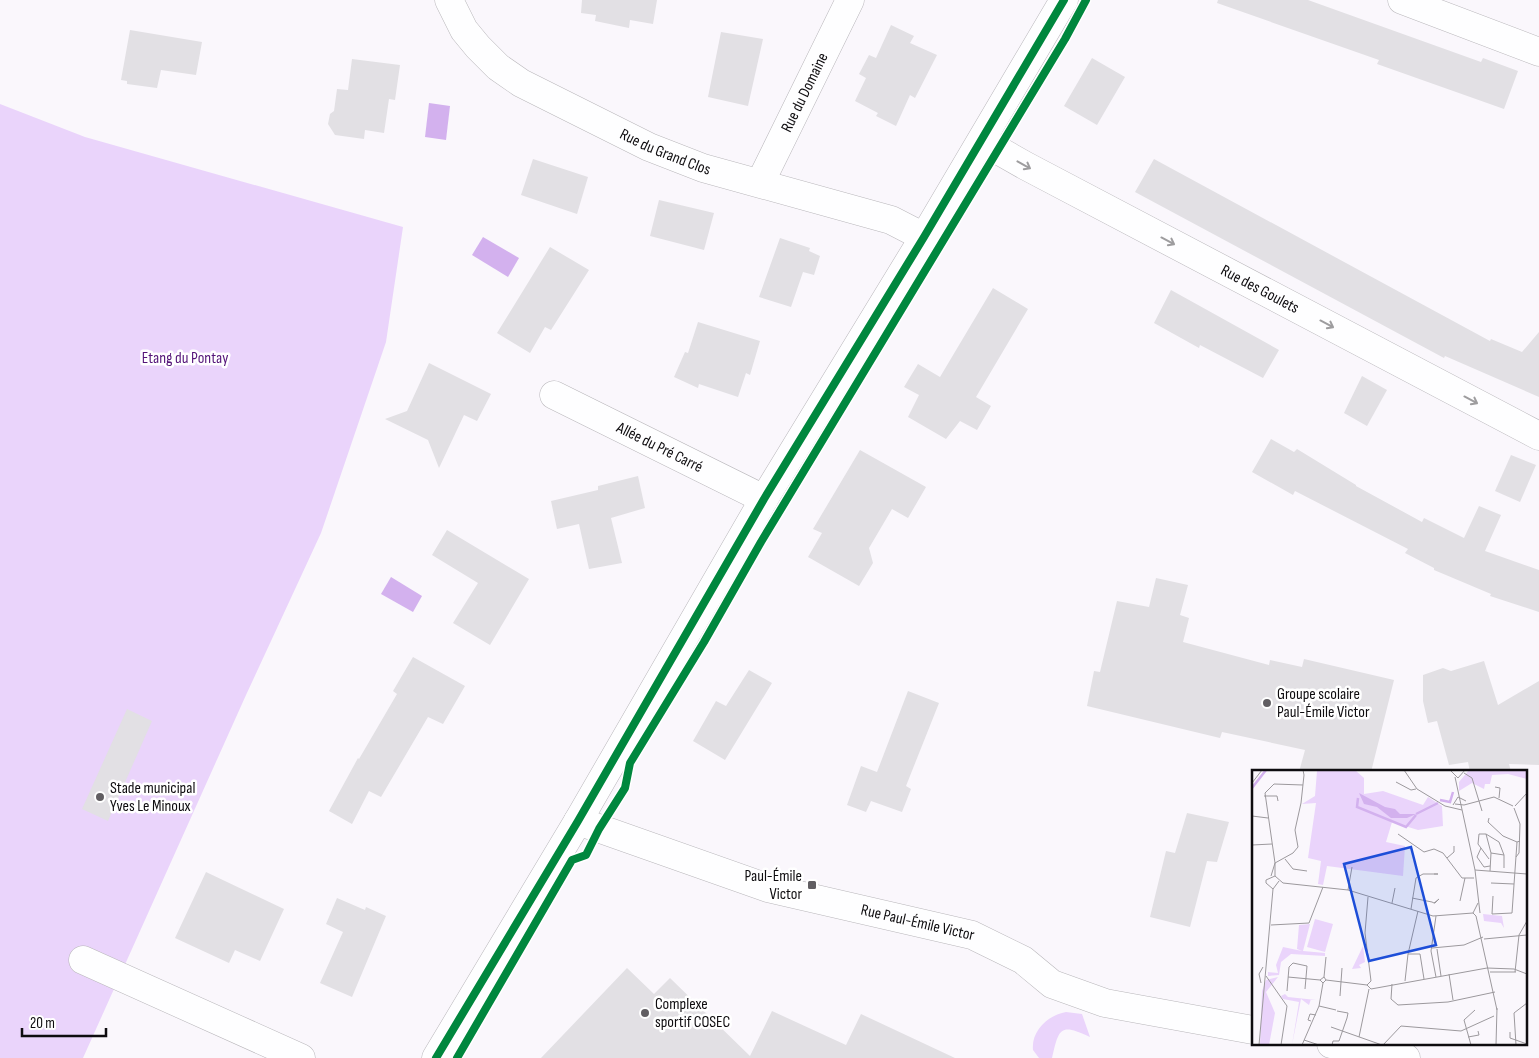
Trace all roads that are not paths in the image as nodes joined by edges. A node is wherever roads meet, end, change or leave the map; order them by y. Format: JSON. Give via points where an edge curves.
{"nodes":[{"id":1,"x":449,"y":0,"type":"edge"},
{"id":2,"x":850,"y":0,"type":"edge"},
{"id":3,"x":1064,"y":0,"type":"edge"},
{"id":4,"x":1402,"y":0,"type":"edge"},
{"id":5,"x":1539,"y":52,"type":"edge"},
{"id":6,"x":982,"y":141,"type":"junction"},
{"id":7,"x":760,"y":183,"type":"junction"},
{"id":8,"x":924,"y":237,"type":"junction"},
{"id":9,"x":554,"y":395,"type":"dead end"},
{"id":10,"x":1539,"y":436,"type":"edge"},
{"id":11,"x":764,"y":499,"type":"junction"},
{"id":12,"x":578,"y":821,"type":"junction"},
{"id":13,"x":82,"y":960,"type":"dead end"},
{"id":14,"x":1252,"y":1030,"type":"edge"},
{"id":15,"x":1342,"y":1046,"type":"edge"},
{"id":16,"x":301,"y":1058,"type":"edge"},
{"id":17,"x":436,"y":1058,"type":"edge"},
{"id":18,"x":1406,"y":1058,"type":"edge"}],
"edges":[{"from":1,"to":7,"type":"street","name":"Rue du Grand Clos","via":[[464,30],[478,47],[521,83],[649,147],[704,168]]},
{"from":2,"to":7,"type":"street","name":"Rue du Domaine"},
{"from":3,"to":6,"type":"street"},
{"from":4,"to":5,"type":"street"},
{"from":6,"to":8,"type":"street"},
{"from":6,"to":10,"type":"street","name":"Rue des Goulets","one_way":true},
{"from":7,"to":8,"type":"street","name":"Rue du Grand Clos","via":[[891,220]]},
{"from":8,"to":11,"type":"street"},
{"from":9,"to":11,"type":"street","name":"Allée du Pré Carré"},
{"from":11,"to":12,"type":"street"},
{"from":12,"to":14,"type":"street","name":"Rue Paul-Émile Victor","via":[[768,888],[972,935],[1023,960],[1052,984],[1105,1003]]},
{"from":12,"to":17,"type":"street"},
{"from":13,"to":16,"type":"street"},
{"from":15,"to":18,"type":"street"}]}
